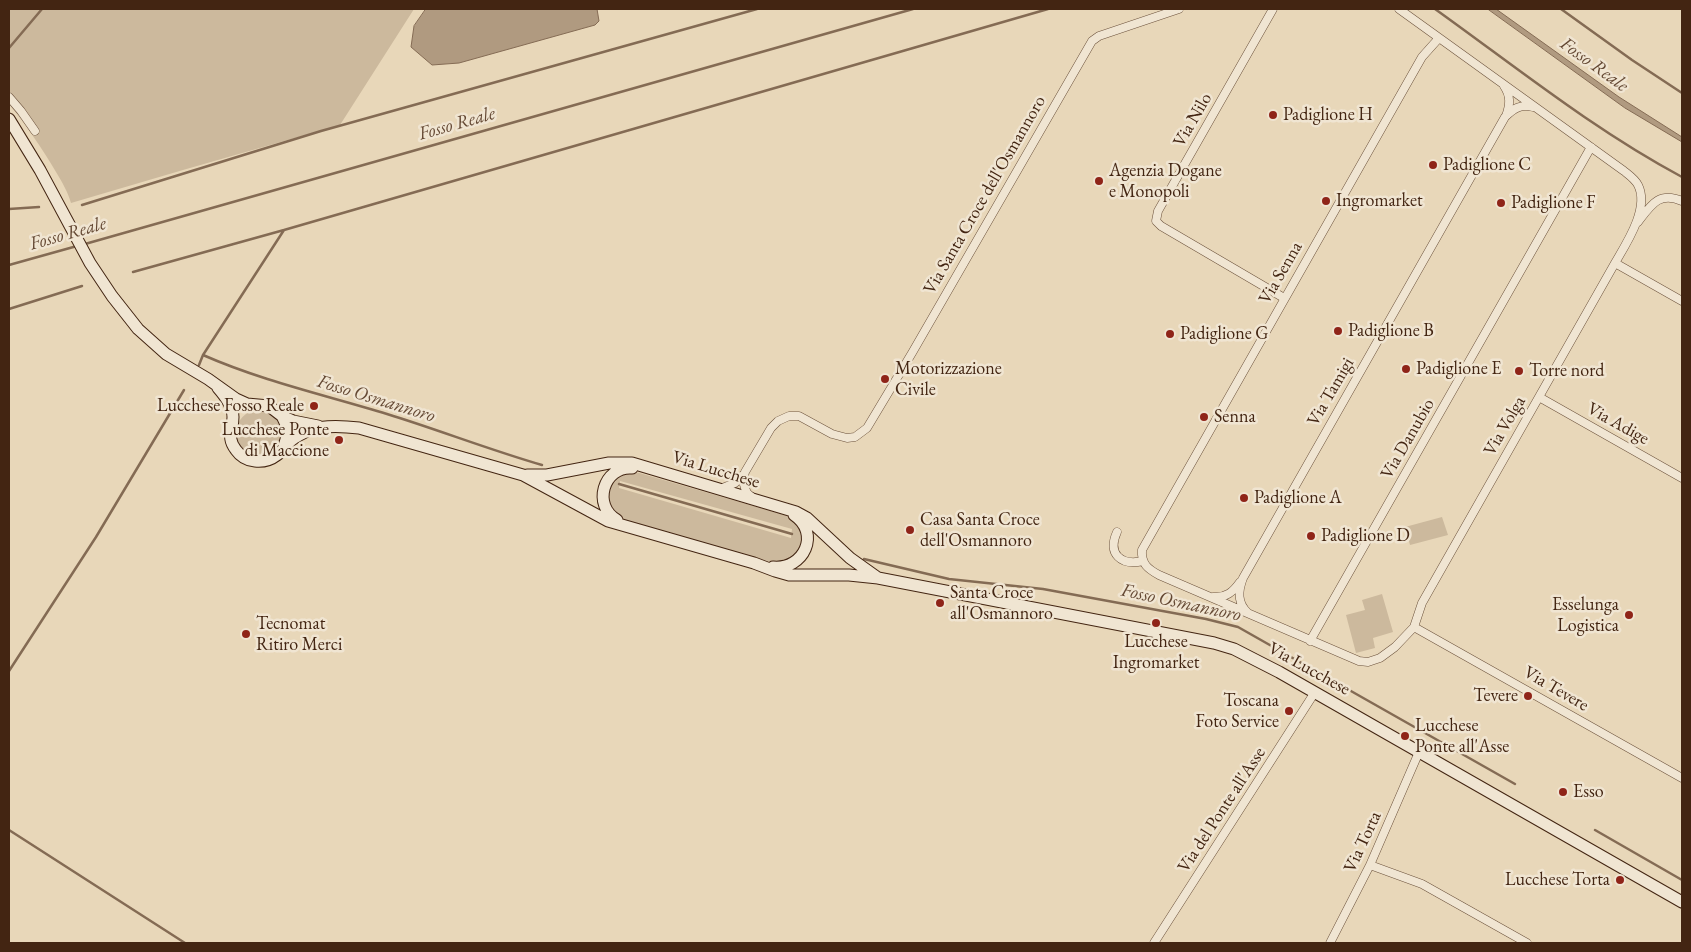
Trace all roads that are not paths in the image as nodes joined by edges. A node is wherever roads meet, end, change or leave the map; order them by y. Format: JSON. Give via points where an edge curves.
{"nodes":[{"id":1,"x":1179,"y":9,"type":"edge"},
{"id":2,"x":1273,"y":9,"type":"edge"},
{"id":3,"x":1399,"y":9,"type":"edge"},
{"id":4,"x":1439,"y":38,"type":"junction"},
{"id":5,"x":1502,"y":83,"type":"junction"},
{"id":6,"x":9,"y":97,"type":"edge"},
{"id":7,"x":1539,"y":110,"type":"junction"},
{"id":8,"x":1506,"y":117,"type":"junction"},
{"id":9,"x":9,"y":120,"type":"edge"},
{"id":10,"x":35,"y":131,"type":"dead end"},
{"id":11,"x":1591,"y":147,"type":"junction"},
{"id":12,"x":1682,"y":201,"type":"edge"},
{"id":13,"x":1634,"y":228,"type":"junction"},
{"id":14,"x":1615,"y":264,"type":"junction"},
{"id":15,"x":1284,"y":298,"type":"junction"},
{"id":16,"x":1682,"y":301,"type":"edge"},
{"id":17,"x":218,"y":388,"type":"junction"},
{"id":18,"x":1539,"y":397,"type":"junction"},
{"id":19,"x":254,"y":405,"type":"junction"},
{"id":20,"x":282,"y":416,"type":"junction"},
{"id":21,"x":233,"y":420,"type":"junction"},
{"id":22,"x":327,"y":427,"type":"junction"},
{"id":23,"x":284,"y":448,"type":"junction"},
{"id":24,"x":652,"y":470,"type":"junction"},
{"id":25,"x":745,"y":472,"type":"junction"},
{"id":26,"x":522,"y":475,"type":"junction"},
{"id":27,"x":1682,"y":478,"type":"edge"},
{"id":28,"x":718,"y":489,"type":"junction"},
{"id":29,"x":763,"y":502,"type":"junction"},
{"id":30,"x":784,"y":509,"type":"junction"},
{"id":31,"x":630,"y":527,"type":"junction"},
{"id":32,"x":1117,"y":532,"type":"dead end"},
{"id":33,"x":1143,"y":561,"type":"junction"},
{"id":34,"x":754,"y":563,"type":"junction"},
{"id":35,"x":878,"y":578,"type":"junction"},
{"id":36,"x":1243,"y":578,"type":"junction"},
{"id":37,"x":1209,"y":596,"type":"junction"},
{"id":38,"x":1250,"y":614,"type":"junction"},
{"id":39,"x":1414,"y":627,"type":"junction"},
{"id":40,"x":1310,"y":641,"type":"junction"},
{"id":41,"x":1316,"y":692,"type":"junction"},
{"id":42,"x":1419,"y":752,"type":"junction"},
{"id":43,"x":1682,"y":778,"type":"edge"},
{"id":44,"x":1370,"y":865,"type":"junction"},
{"id":45,"x":1682,"y":902,"type":"edge"},
{"id":46,"x":1154,"y":943,"type":"edge"},
{"id":47,"x":1330,"y":943,"type":"edge"},
{"id":48,"x":1526,"y":943,"type":"edge"}],
"edges":[{"from":1,"to":25,"type":"street","name":"Via Santa Croce dell'Osmannoro","via":[[1099,36],[1088,45],[873,418],[860,434],[851,438],[840,437],[802,417],[786,417],[773,425]]},
{"from":2,"to":15,"type":"street","name":"Via Nilo","via":[[1157,214],[1156,221]]},
{"from":3,"to":4,"type":"street"},
{"from":4,"to":5,"type":"street","name":"Via Volga"},
{"from":4,"to":15,"type":"street","name":"Via Senna","via":[[1422,57]]},
{"from":5,"to":7,"type":"street","name":"Via Volga"},
{"from":5,"to":8,"type":"street","name":"Via Tamigi","via":[[1509,96]]},
{"from":6,"to":10,"type":"street"},
{"from":7,"to":8,"type":"street","via":[[1521,106]]},
{"from":7,"to":11,"type":"street","name":"Via Volga"},
{"from":8,"to":36,"type":"street","name":"Via Tamigi"},
{"from":9,"to":17,"type":"main road","name":"Via Lucchese","via":[[90,263],[118,304],[166,354]]},
{"from":11,"to":13,"type":"street","name":"Via Volga","via":[[1638,185],[1641,203]]},
{"from":11,"to":40,"type":"street","name":"Via Danubio"},
{"from":12,"to":13,"type":"street","via":[[1663,197],[1653,203]]},
{"from":13,"to":14,"type":"street","name":"Via Volga"},
{"from":14,"to":16,"type":"street"},
{"from":14,"to":18,"type":"street","name":"Via Volga"},
{"from":15,"to":33,"type":"street","name":"Via Senna","via":[[1146,542],[1142,550]]},
{"from":17,"to":19,"type":"main road","name":"Via Lucchese"},
{"from":17,"to":21,"type":"main road","name":"Via Lucchese","via":[[229,402]]},
{"from":18,"to":27,"type":"street","name":"Via Adige"},
{"from":18,"to":39,"type":"street","name":"Via Volga","via":[[1422,603]]},
{"from":19,"to":20,"type":"main road","name":"Via Lucchese","via":[[269,406]]},
{"from":19,"to":21,"type":"main road","via":[[242,410]]},
{"from":20,"to":22,"type":"main road","name":"Via Lucchese","via":[[304,424]]},
{"from":20,"to":23,"type":"main road","via":[[288,435]]},
{"from":21,"to":23,"type":"main road","name":"Via Lucchese","via":[[232,444],[244,458],[261,462],[270,460]]},
{"from":22,"to":23,"type":"main road","name":"Via Lucchese","via":[[292,439]]},
{"from":22,"to":26,"type":"main road","name":"Via Lucchese","via":[[367,430]]},
{"from":24,"to":26,"type":"main road","name":"Via Lucchese","via":[[632,463],[614,462],[546,475]]},
{"from":24,"to":28,"type":"main road","name":"Via Lucchese"},
{"from":24,"to":31,"type":"main road","via":[[621,469],[604,485],[602,496],[607,512]]},
{"from":25,"to":28,"type":"street","via":[[735,483]]},
{"from":25,"to":29,"type":"street","via":[[743,481],[747,493]]},
{"from":26,"to":31,"type":"main road","name":"Via Lucchese","via":[[608,521]]},
{"from":28,"to":29,"type":"main road","name":"Via Lucchese"},
{"from":29,"to":30,"type":"main road","name":"Via Lucchese"},
{"from":30,"to":34,"type":"main road","via":[[799,518],[804,526],[808,540],[803,554],[784,567]]},
{"from":30,"to":35,"type":"main road","name":"Via Lucchese","via":[[807,518],[850,558]]},
{"from":31,"to":34,"type":"main road","name":"Via Lucchese"},
{"from":32,"to":33,"type":"street","via":[[1112,545],[1114,553],[1129,562]]},
{"from":33,"to":37,"type":"street","name":"Via Volga","via":[[1150,570]]},
{"from":34,"to":35,"type":"main road","name":"Via Lucchese","via":[[789,575]]},
{"from":35,"to":41,"type":"main road","name":"Via Lucchese","via":[[1214,643],[1258,660]]},
{"from":36,"to":37,"type":"street","name":"Via Tamigi","via":[[1229,594]]},
{"from":36,"to":38,"type":"street","name":"Via Tamigi","via":[[1240,599]]},
{"from":37,"to":38,"type":"street","name":"Via Volga"},
{"from":38,"to":40,"type":"street","name":"Via Volga"},
{"from":39,"to":40,"type":"street","name":"Via Volga","via":[[1395,647],[1368,662],[1348,658]]},
{"from":39,"to":43,"type":"street","name":"Via Tevere"},
{"from":41,"to":42,"type":"main road","name":"Via Lucchese"},
{"from":41,"to":46,"type":"street","name":"Via del Ponte all'Asse"},
{"from":42,"to":44,"type":"street","name":"Via Torta"},
{"from":42,"to":45,"type":"main road","name":"Via Lucchese"},
{"from":44,"to":47,"type":"street","name":"Via Torta"},
{"from":44,"to":48,"type":"street","via":[[1422,884]]}]}
